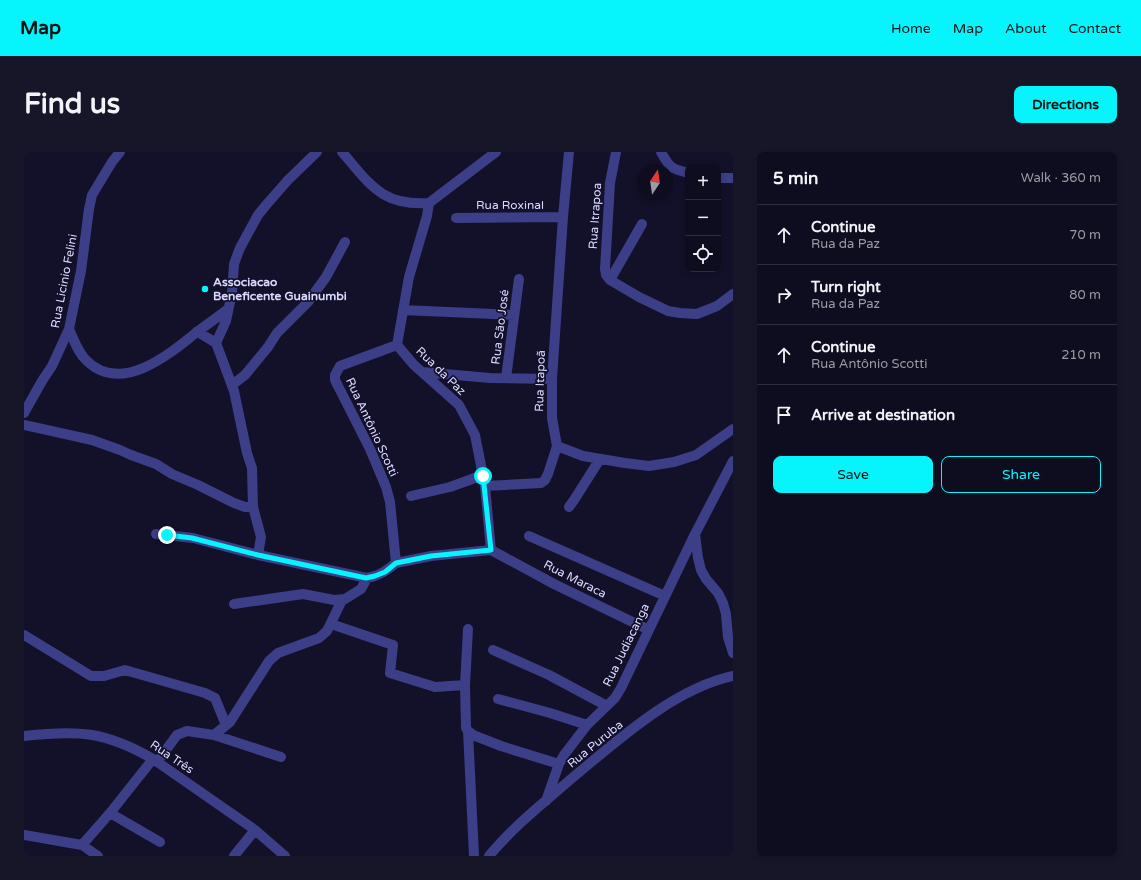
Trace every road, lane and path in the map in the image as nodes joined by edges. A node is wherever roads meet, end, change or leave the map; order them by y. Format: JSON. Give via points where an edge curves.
{"nodes":[{"id":1,"x":120,"y":152,"type":"edge"},
{"id":2,"x":316,"y":152,"type":"edge"},
{"id":3,"x":342,"y":152,"type":"edge"},
{"id":4,"x":496,"y":152,"type":"edge"},
{"id":5,"x":569,"y":152,"type":"edge"},
{"id":6,"x":616,"y":152,"type":"edge"},
{"id":7,"x":661,"y":152,"type":"edge"},
{"id":8,"x":685,"y":172,"type":"edge"},
{"id":9,"x":721,"y":178,"type":"edge"},
{"id":10,"x":733,"y":178,"type":"edge"},
{"id":11,"x":429,"y":203,"type":"junction"},
{"id":12,"x":456,"y":218,"type":"dead end"},
{"id":13,"x":563,"y":218,"type":"junction"},
{"id":14,"x":642,"y":224,"type":"dead end"},
{"id":15,"x":345,"y":242,"type":"dead end"},
{"id":16,"x":519,"y":279,"type":"dead end"},
{"id":17,"x":610,"y":280,"type":"junction"},
{"id":18,"x":733,"y":294,"type":"edge"},
{"id":19,"x":228,"y":309,"type":"junction"},
{"id":20,"x":403,"y":310,"type":"junction"},
{"id":21,"x":514,"y":315,"type":"junction"},
{"id":22,"x":69,"y":329,"type":"junction"},
{"id":23,"x":198,"y":332,"type":"junction"},
{"id":24,"x":216,"y":343,"type":"junction"},
{"id":25,"x":397,"y":345,"type":"junction"},
{"id":26,"x":422,"y":372,"type":"junction"},
{"id":27,"x":506,"y":378,"type":"junction"},
{"id":28,"x":552,"y":379,"type":"junction"},
{"id":29,"x":232,"y":385,"type":"junction"},
{"id":30,"x":24,"y":413,"type":"edge"},
{"id":31,"x":24,"y":424,"type":"edge"},
{"id":32,"x":733,"y":429,"type":"edge"},
{"id":33,"x":557,"y":446,"type":"junction"},
{"id":34,"x":600,"y":459,"type":"junction"},
{"id":35,"x":733,"y":461,"type":"edge"},
{"id":36,"x":484,"y":481,"type":"junction"},
{"id":37,"x":411,"y":496,"type":"dead end"},
{"id":38,"x":253,"y":507,"type":"junction"},
{"id":39,"x":568,"y":507,"type":"dead end"},
{"id":40,"x":156,"y":534,"type":"dead end"},
{"id":41,"x":695,"y":534,"type":"junction"},
{"id":42,"x":529,"y":536,"type":"dead end"},
{"id":43,"x":491,"y":550,"type":"junction"},
{"id":44,"x":258,"y":555,"type":"junction"},
{"id":45,"x":396,"y":563,"type":"junction"},
{"id":46,"x":366,"y":578,"type":"junction"},
{"id":47,"x":665,"y":596,"type":"junction"},
{"id":48,"x":342,"y":600,"type":"junction"},
{"id":49,"x":234,"y":604,"type":"dead end"},
{"id":50,"x":331,"y":624,"type":"junction"},
{"id":51,"x":468,"y":629,"type":"dead end"},
{"id":52,"x":648,"y":630,"type":"junction"},
{"id":53,"x":24,"y":635,"type":"edge"},
{"id":54,"x":493,"y":650,"type":"dead end"},
{"id":55,"x":733,"y":653,"type":"edge"},
{"id":56,"x":733,"y":676,"type":"edge"},
{"id":57,"x":465,"y":685,"type":"junction"},
{"id":58,"x":498,"y":699,"type":"dead end"},
{"id":59,"x":607,"y":706,"type":"junction"},
{"id":60,"x":226,"y":725,"type":"junction"},
{"id":61,"x":587,"y":725,"type":"junction"},
{"id":62,"x":468,"y":731,"type":"junction"},
{"id":63,"x":214,"y":735,"type":"junction"},
{"id":64,"x":24,"y":736,"type":"edge"},
{"id":65,"x":281,"y":757,"type":"dead end"},
{"id":66,"x":155,"y":760,"type":"junction"},
{"id":67,"x":559,"y":764,"type":"junction"},
{"id":68,"x":546,"y":800,"type":"junction"},
{"id":69,"x":110,"y":813,"type":"junction"},
{"id":70,"x":255,"y":830,"type":"junction"},
{"id":71,"x":24,"y":835,"type":"edge"},
{"id":72,"x":160,"y":842,"type":"dead end"},
{"id":73,"x":82,"y":845,"type":"junction"},
{"id":74,"x":98,"y":856,"type":"edge"},
{"id":75,"x":234,"y":856,"type":"edge"},
{"id":76,"x":285,"y":856,"type":"edge"},
{"id":77,"x":474,"y":856,"type":"edge"},
{"id":78,"x":489,"y":856,"type":"edge"}],
"edges":[{"from":1,"to":22,"type":"street","name":"Rua Licinio Felini","via":[[92,195],[81,271]]},
{"from":2,"to":19,"type":"street","via":[[258,216],[235,260]]},
{"from":3,"to":11,"type":"street","via":[[381,194],[403,202]]},
{"from":4,"to":11,"type":"street"},
{"from":5,"to":13,"type":"street","name":"Rua Itapoã"},
{"from":6,"to":17,"type":"street","name":"Rua Itrapoa","via":[[610,183],[605,269]]},
{"from":7,"to":8,"type":"street","via":[[668,165]]},
{"from":9,"to":10,"type":"street"},
{"from":11,"to":20,"type":"street"},
{"from":12,"to":13,"type":"street","name":"Rua Roxinal"},
{"from":13,"to":28,"type":"street","name":"Rua Itapoã"},
{"from":14,"to":17,"type":"street"},
{"from":15,"to":29,"type":"street","via":[[326,277],[308,302],[277,333],[245,375]]},
{"from":16,"to":21,"type":"street","name":"Rua São José"},
{"from":17,"to":18,"type":"street","via":[[668,311],[680,313],[697,314],[716,306]]},
{"from":19,"to":23,"type":"street"},
{"from":19,"to":24,"type":"street","via":[[226,321]]},
{"from":20,"to":21,"type":"street"},
{"from":20,"to":25,"type":"street"},
{"from":21,"to":27,"type":"street","name":"Rua São José"},
{"from":22,"to":23,"type":"street","via":[[78,350],[87,361],[99,369],[114,373],[132,372],[151,365]]},
{"from":22,"to":30,"type":"street","name":"Rua Licinio Felini","via":[[52,366]]},
{"from":23,"to":24,"type":"street"},
{"from":24,"to":29,"type":"street"},
{"from":25,"to":26,"type":"street","name":"Rua da Paz"},
{"from":25,"to":45,"type":"street","name":"Rua Antônio Scotti","via":[[340,366],[335,374],[335,380],[370,448],[386,487],[390,502]]},
{"from":26,"to":27,"type":"street","name":"Rua São José"},
{"from":26,"to":36,"type":"street","name":"Rua da Paz","via":[[458,406],[467,419],[475,435]]},
{"from":27,"to":28,"type":"street","name":"Rua São José"},
{"from":28,"to":33,"type":"street","name":"Rua Itapoã","via":[[552,418]]},
{"from":29,"to":38,"type":"street","via":[[252,468]]},
{"from":31,"to":38,"type":"street","via":[[92,440],[120,450],[156,464],[234,503]]},
{"from":32,"to":34,"type":"street","via":[[696,455],[674,462],[649,466]]},
{"from":33,"to":34,"type":"street","via":[[583,456]]},
{"from":33,"to":36,"type":"street","via":[[548,474],[542,483]]},
{"from":34,"to":39,"type":"street"},
{"from":35,"to":41,"type":"street","name":"Rua Judiacanga"},
{"from":36,"to":37,"type":"street"},
{"from":36,"to":43,"type":"street","name":"Rua da Paz"},
{"from":38,"to":44,"type":"street","via":[[261,537]]},
{"from":40,"to":44,"type":"street","via":[[192,538]]},
{"from":41,"to":47,"type":"street","name":"Rua Judiacanga"},
{"from":41,"to":55,"type":"street","via":[[701,570],[723,603]]},
{"from":42,"to":47,"type":"street"},
{"from":43,"to":45,"type":"street","via":[[431,556]]},
{"from":43,"to":52,"type":"street","name":"Rua Maraca"},
{"from":44,"to":46,"type":"street"},
{"from":45,"to":46,"type":"street","via":[[385,572]]},
{"from":46,"to":48,"type":"street","via":[[361,589]]},
{"from":47,"to":52,"type":"street","name":"Rua Judiacanga"},
{"from":48,"to":49,"type":"street","via":[[303,594]]},
{"from":48,"to":50,"type":"street"},
{"from":50,"to":57,"type":"street","via":[[394,645],[390,673],[434,687]]},
{"from":50,"to":60,"type":"street","via":[[319,638],[278,653],[269,661]]},
{"from":51,"to":57,"type":"street"},
{"from":52,"to":59,"type":"street","name":"Rua Judiacanga","via":[[622,688]]},
{"from":53,"to":60,"type":"street","via":[[91,676],[104,676],[125,670],[205,693],[215,698]]},
{"from":54,"to":59,"type":"street","via":[[549,675]]},
{"from":56,"to":68,"type":"street","name":"Rua Puruba","via":[[709,683],[661,709],[612,744]]},
{"from":57,"to":62,"type":"street"},
{"from":58,"to":61,"type":"street"},
{"from":59,"to":61,"type":"street","name":"Rua Judiacanga"},
{"from":60,"to":63,"type":"street"},
{"from":61,"to":67,"type":"street","name":"Rua Judiacanga"},
{"from":62,"to":67,"type":"street","via":[[501,746]]},
{"from":62,"to":77,"type":"street"},
{"from":63,"to":65,"type":"street"},
{"from":63,"to":66,"type":"street","via":[[187,730],[177,735]]},
{"from":64,"to":66,"type":"street","name":"Rua Três","via":[[52,732],[87,733],[135,748]]},
{"from":66,"to":69,"type":"street"},
{"from":66,"to":70,"type":"street","name":"Rua Três"},
{"from":67,"to":68,"type":"street","name":"Rua Judiacanga"},
{"from":68,"to":78,"type":"street","name":"Rua Puruba"},
{"from":69,"to":72,"type":"street"},
{"from":69,"to":73,"type":"street"},
{"from":70,"to":75,"type":"street"},
{"from":70,"to":76,"type":"street","name":"Rua Três"},
{"from":71,"to":73,"type":"street"},
{"from":73,"to":74,"type":"street"}]}
